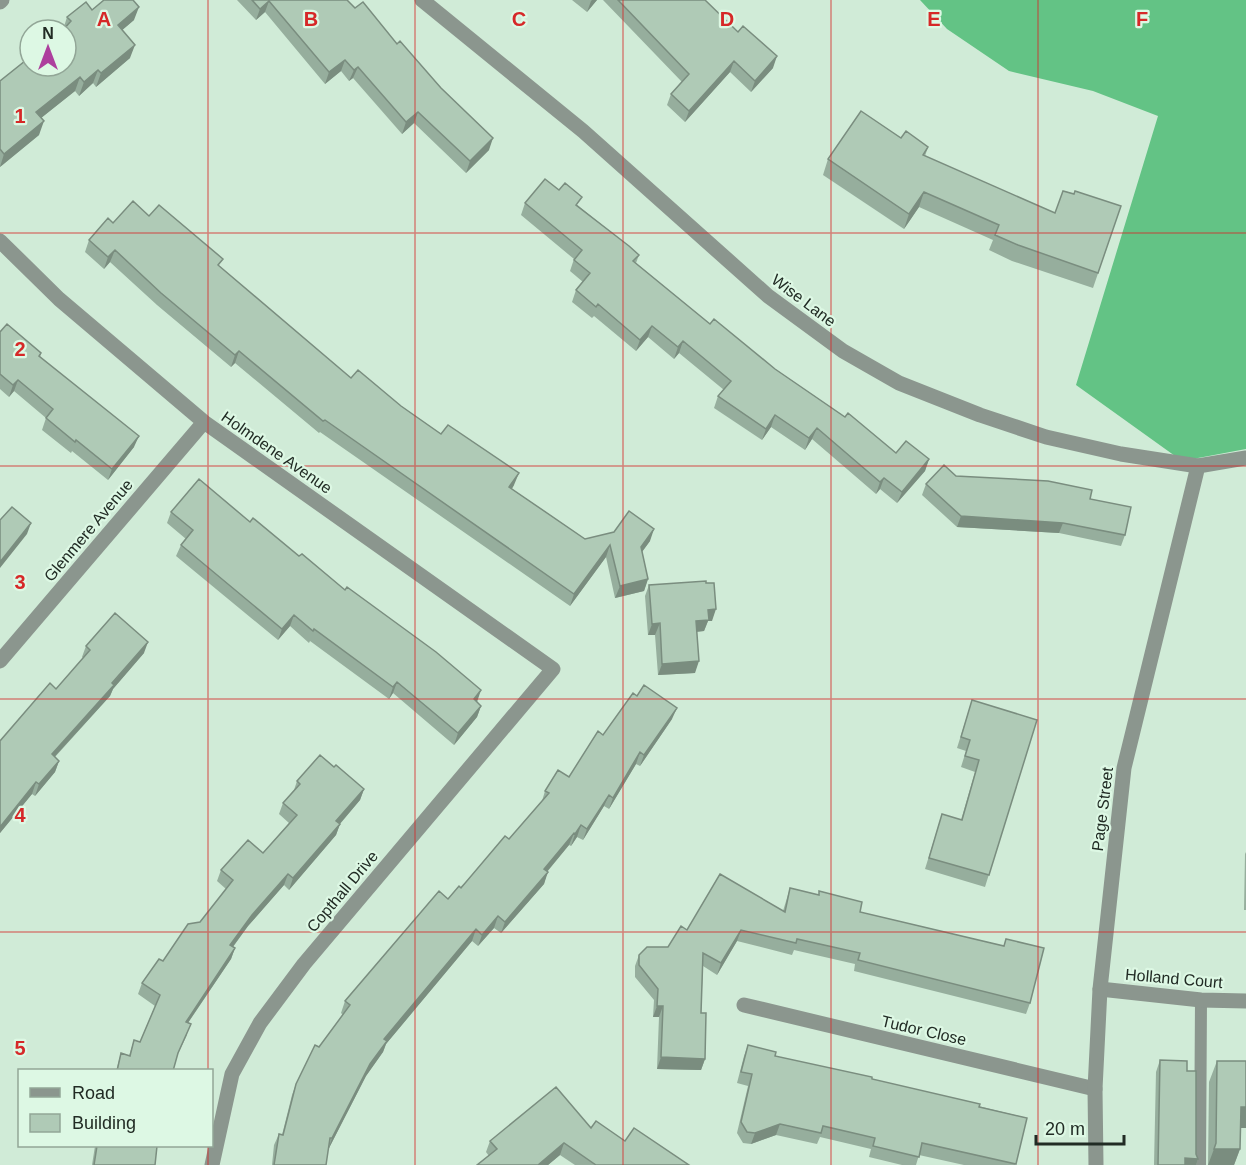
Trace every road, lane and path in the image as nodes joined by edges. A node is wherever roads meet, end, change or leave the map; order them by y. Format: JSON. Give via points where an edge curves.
{"nodes":[{"id":1,"x":422,"y":0,"type":"edge"},
{"id":2,"x":0,"y":241,"type":"edge"},
{"id":3,"x":204,"y":422,"type":"junction"},
{"id":4,"x":1246,"y":458,"type":"edge"},
{"id":5,"x":1198,"y":466,"type":"junction"},
{"id":6,"x":0,"y":661,"type":"edge"},
{"id":7,"x":553,"y":669,"type":"joint"},
{"id":8,"x":1100,"y":990,"type":"junction"},
{"id":9,"x":1201,"y":1000,"type":"junction"},
{"id":10,"x":1246,"y":1001,"type":"edge"},
{"id":11,"x":744,"y":1005,"type":"dead end"},
{"id":12,"x":1095,"y":1089,"type":"junction"},
{"id":13,"x":212,"y":1165,"type":"edge"},
{"id":14,"x":1096,"y":1165,"type":"edge"},
{"id":15,"x":1200,"y":1165,"type":"edge"}],
"edges":[{"from":1,"to":5,"type":"street","name":"Wise Lane","via":[[583,131],[768,296],[843,351],[899,383],[1046,437]]},
{"from":2,"to":3,"type":"street","name":"Holmdene Avenue","via":[[59,299]]},
{"from":3,"to":6,"type":"street","name":"Glenmere Avenue"},
{"from":3,"to":7,"type":"street","name":"Holmdene Avenue"},
{"from":4,"to":5,"type":"street","name":"Wise Lane"},
{"from":5,"to":8,"type":"street","name":"Page Street","via":[[1124,768]]},
{"from":7,"to":13,"type":"street","name":"Copthall Drive","via":[[304,964],[260,1023],[232,1074]]},
{"from":8,"to":9,"type":"street","name":"Holland Court"},
{"from":8,"to":12,"type":"street","name":"Page Street"},
{"from":9,"to":10,"type":"street","name":"Holland Court"},
{"from":9,"to":15,"type":"lane"},
{"from":11,"to":12,"type":"street","name":"Tudor Close"},
{"from":12,"to":14,"type":"street","name":"Page Street"}]}
